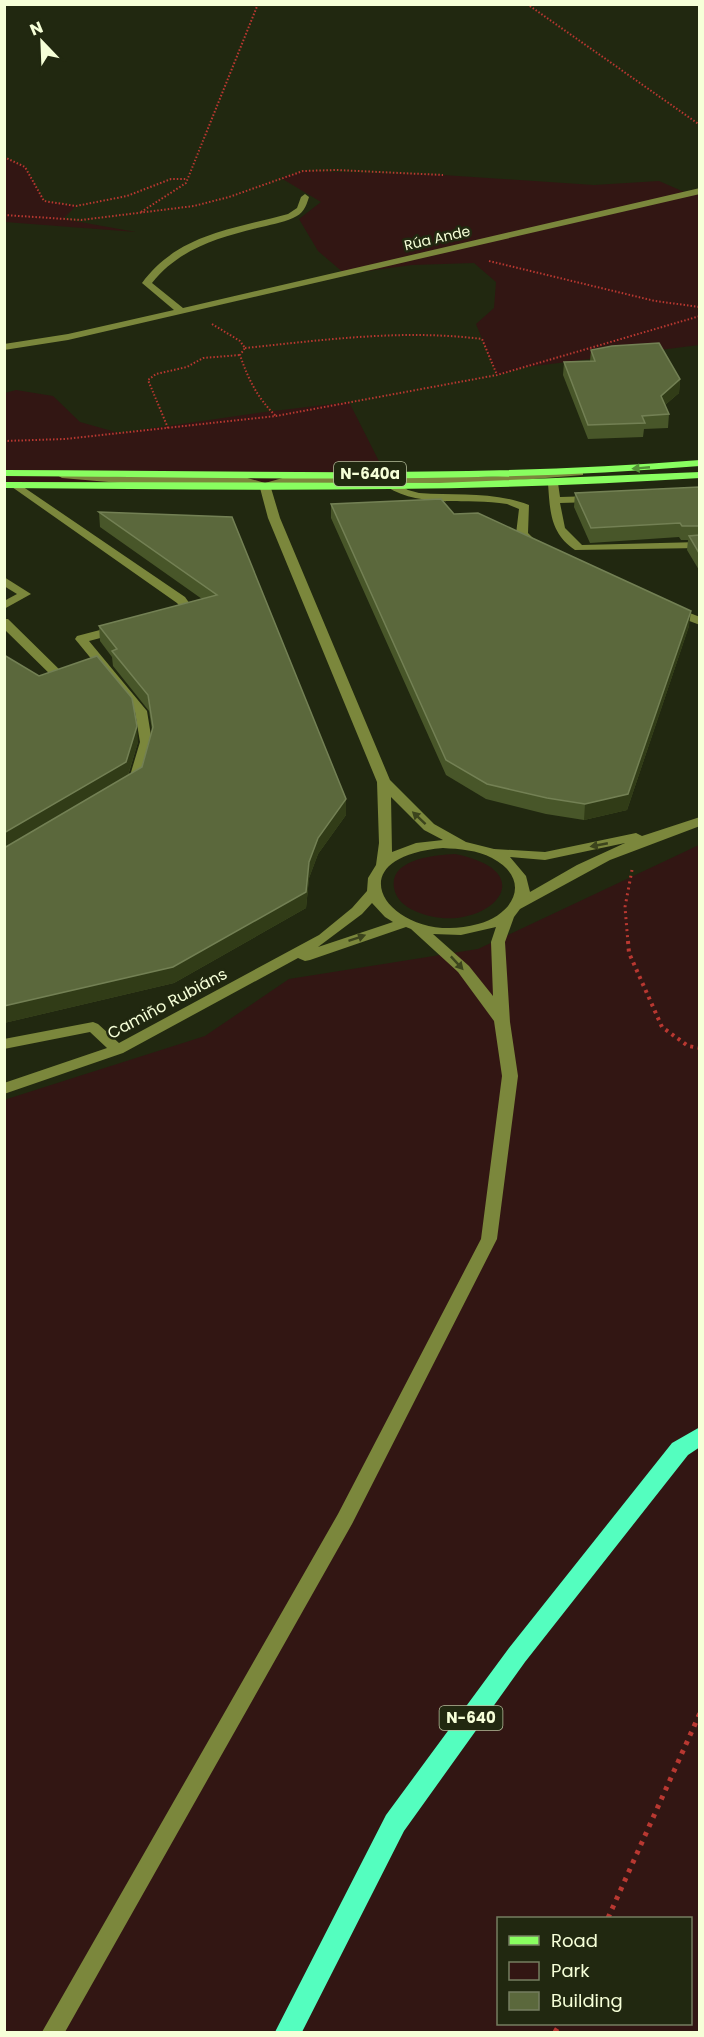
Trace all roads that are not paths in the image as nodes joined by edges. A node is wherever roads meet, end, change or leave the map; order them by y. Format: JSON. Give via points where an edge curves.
{"nodes":[{"id":1,"x":699,"y":191,"type":"edge"},
{"id":2,"x":305,"y":197,"type":"dead end"},
{"id":3,"x":185,"y":310,"type":"junction"},
{"id":4,"x":4,"y":347,"type":"edge"},
{"id":5,"x":699,"y":463,"type":"edge"},
{"id":6,"x":615,"y":470,"type":"junction"},
{"id":7,"x":4,"y":473,"type":"edge"},
{"id":8,"x":40,"y":473,"type":"junction"},
{"id":9,"x":699,"y":475,"type":"edge"},
{"id":10,"x":553,"y":483,"type":"junction"},
{"id":11,"x":10,"y":485,"type":"edge"},
{"id":12,"x":391,"y":485,"type":"junction"},
{"id":13,"x":265,"y":486,"type":"junction"},
{"id":14,"x":610,"y":498,"type":"edge"},
{"id":15,"x":554,"y":500,"type":"junction"},
{"id":16,"x":699,"y":545,"type":"edge"},
{"id":17,"x":550,"y":554,"type":"edge"},
{"id":18,"x":4,"y":580,"type":"edge"},
{"id":19,"x":656,"y":602,"type":"edge"},
{"id":20,"x":4,"y":606,"type":"edge"},
{"id":21,"x":168,"y":617,"type":"edge"},
{"id":22,"x":4,"y":622,"type":"edge"},
{"id":23,"x":699,"y":622,"type":"edge"},
{"id":24,"x":135,"y":625,"type":"edge"},
{"id":25,"x":61,"y":678,"type":"edge"},
{"id":26,"x":384,"y":782,"type":"junction"},
{"id":27,"x":115,"y":793,"type":"edge"},
{"id":28,"x":699,"y":820,"type":"edge"},
{"id":29,"x":677,"y":828,"type":"junction"},
{"id":30,"x":461,"y":844,"type":"junction"},
{"id":31,"x":489,"y":851,"type":"junction"},
{"id":32,"x":383,"y":865,"type":"junction"},
{"id":33,"x":374,"y":892,"type":"junction"},
{"id":34,"x":512,"y":911,"type":"junction"},
{"id":35,"x":409,"y":924,"type":"junction"},
{"id":36,"x":244,"y":982,"type":"junction"},
{"id":37,"x":502,"y":1022,"type":"junction"},
{"id":38,"x":4,"y":1044,"type":"edge"},
{"id":39,"x":118,"y":1050,"type":"junction"},
{"id":40,"x":4,"y":1089,"type":"edge"},
{"id":41,"x":699,"y":1435,"type":"edge"},
{"id":42,"x":53,"y":2032,"type":"edge"},
{"id":43,"x":288,"y":2032,"type":"edge"}],
"edges":[{"from":1,"to":3,"type":"street","name":"Rúa Ande"},
{"from":2,"to":3,"type":"street","via":[[301,209],[291,216],[191,246],[154,272],[147,284]]},
{"from":3,"to":4,"type":"street","name":"Rúa Ande","via":[[68,337]]},
{"from":5,"to":6,"type":"main road","number":"N-640a","one_way":true},
{"from":6,"to":8,"type":"main road","number":"N-640a","via":[[484,474]]},
{"from":6,"to":13,"type":"street","via":[[485,480],[286,480]]},
{"from":7,"to":8,"type":"main road","number":"N-640a"},
{"from":8,"to":13,"type":"street","via":[[120,480],[244,480]]},
{"from":9,"to":10,"type":"main road","number":"N-640a"},
{"from":10,"to":12,"type":"main road","number":"N-640a"},
{"from":10,"to":15,"type":"street"},
{"from":11,"to":13,"type":"main road","number":"N-640a"},
{"from":11,"to":21,"type":"street","via":[[181,600],[189,611]]},
{"from":12,"to":13,"type":"main road","number":"N-640a"},
{"from":12,"to":17,"type":"street","via":[[415,497],[488,496],[514,501],[525,507],[522,534],[532,545]]},
{"from":13,"to":26,"type":"street","via":[[274,518]]},
{"from":14,"to":15,"type":"street"},
{"from":15,"to":16,"type":"street","via":[[558,527],[565,540],[579,548]]},
{"from":18,"to":20,"type":"street","via":[[26,594]]},
{"from":19,"to":23,"type":"street"},
{"from":22,"to":25,"type":"street"},
{"from":24,"to":27,"type":"street","via":[[81,639],[141,711],[146,742],[135,781]]},
{"from":30,"to":26,"type":"street","one_way":true,"via":[[429,827]]},
{"from":26,"to":32,"type":"street"},
{"from":28,"to":29,"type":"street"},
{"from":29,"to":31,"type":"street","one_way":true,"via":[[545,856]]},
{"from":29,"to":34,"type":"street","via":[[588,865]]},
{"from":30,"to":31,"type":"street"},
{"from":30,"to":32,"type":"street","via":[[408,849]]},
{"from":31,"to":34,"type":"street","via":[[505,859],[522,882],[523,894]]},
{"from":32,"to":33,"type":"street","via":[[376,873]]},
{"from":33,"to":35,"type":"street","via":[[390,914]]},
{"from":33,"to":36,"type":"street","via":[[324,938]]},
{"from":34,"to":35,"type":"street","via":[[488,926],[464,931],[438,931]]},
{"from":34,"to":37,"type":"street","via":[[498,942]]},
{"from":36,"to":35,"type":"street","one_way":true,"via":[[358,937]]},
{"from":35,"to":37,"type":"street","one_way":true,"via":[[449,955],[487,996]]},
{"from":36,"to":39,"type":"street","name":"Camiño Rubiáns"},
{"from":37,"to":42,"type":"street","via":[[510,1076],[489,1239],[345,1519]]},
{"from":38,"to":39,"type":"street","via":[[93,1027]]},
{"from":39,"to":40,"type":"street","name":"Camiño Rubiáns"},
{"from":41,"to":43,"type":"highway","number":"N-640","via":[[680,1449],[524,1645],[395,1823]]}]}
